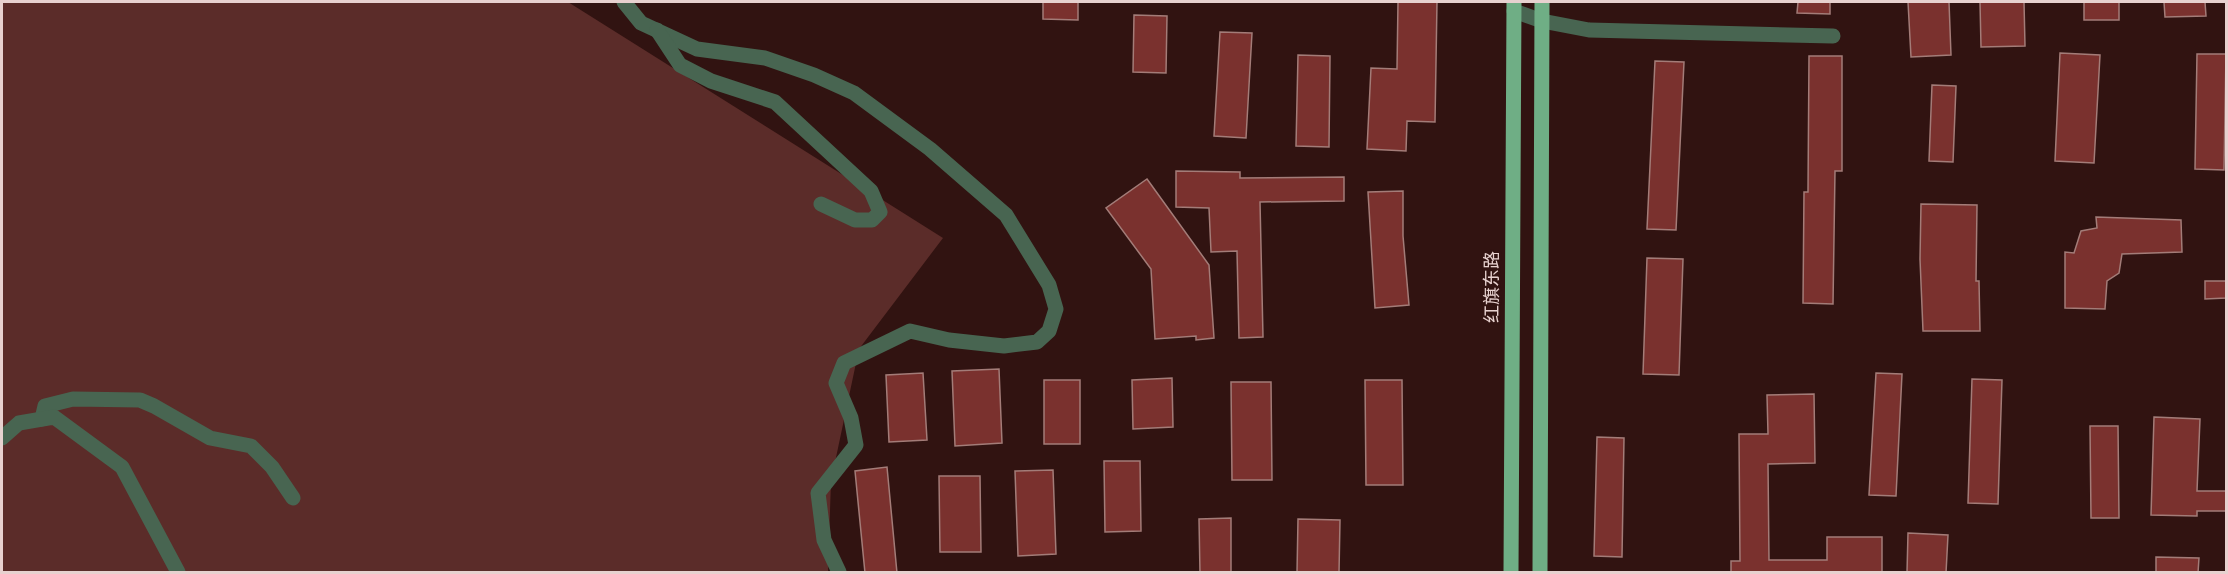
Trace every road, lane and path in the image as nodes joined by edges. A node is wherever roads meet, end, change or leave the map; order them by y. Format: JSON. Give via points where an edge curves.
{"nodes":[{"id":1,"x":624,"y":2,"type":"edge"},
{"id":2,"x":1542,"y":2,"type":"edge"},
{"id":3,"x":1514,"y":6,"type":"edge"},
{"id":4,"x":1542,"y":21,"type":"junction"},
{"id":5,"x":657,"y":30,"type":"junction"},
{"id":6,"x":1833,"y":36,"type":"dead end"},
{"id":7,"x":821,"y":204,"type":"dead end"},
{"id":8,"x":42,"y":419,"type":"junction"},
{"id":9,"x":2,"y":438,"type":"edge"},
{"id":10,"x":293,"y":498,"type":"dead end"},
{"id":11,"x":178,"y":573,"type":"edge"},
{"id":12,"x":839,"y":573,"type":"edge"},
{"id":13,"x":1511,"y":573,"type":"edge"},
{"id":14,"x":1540,"y":573,"type":"edge"}],
"edges":[{"from":1,"to":5,"type":"street","via":[[641,23]]},
{"from":2,"to":4,"type":"main road"},
{"from":3,"to":4,"type":"street"},
{"from":3,"to":13,"type":"main road","name":"红旗东路"},
{"from":4,"to":6,"type":"street","via":[[1588,30]]},
{"from":4,"to":14,"type":"main road"},
{"from":5,"to":7,"type":"street","via":[[680,65],[711,81],[775,102],[872,191],[880,212],[872,220],[855,220]]},
{"from":5,"to":12,"type":"street","via":[[697,49],[765,58],[854,93],[930,149],[1006,215],[1049,285],[1056,309],[1048,331],[1037,342],[1004,346],[910,331],[844,363],[836,384],[851,418],[856,446],[818,493],[824,540]]},
{"from":8,"to":9,"type":"street","via":[[19,423]]},
{"from":8,"to":10,"type":"street","via":[[45,406],[73,399],[140,400],[210,438],[251,446],[272,467]]},
{"from":8,"to":11,"type":"street","via":[[54,417],[122,467]]}]}
